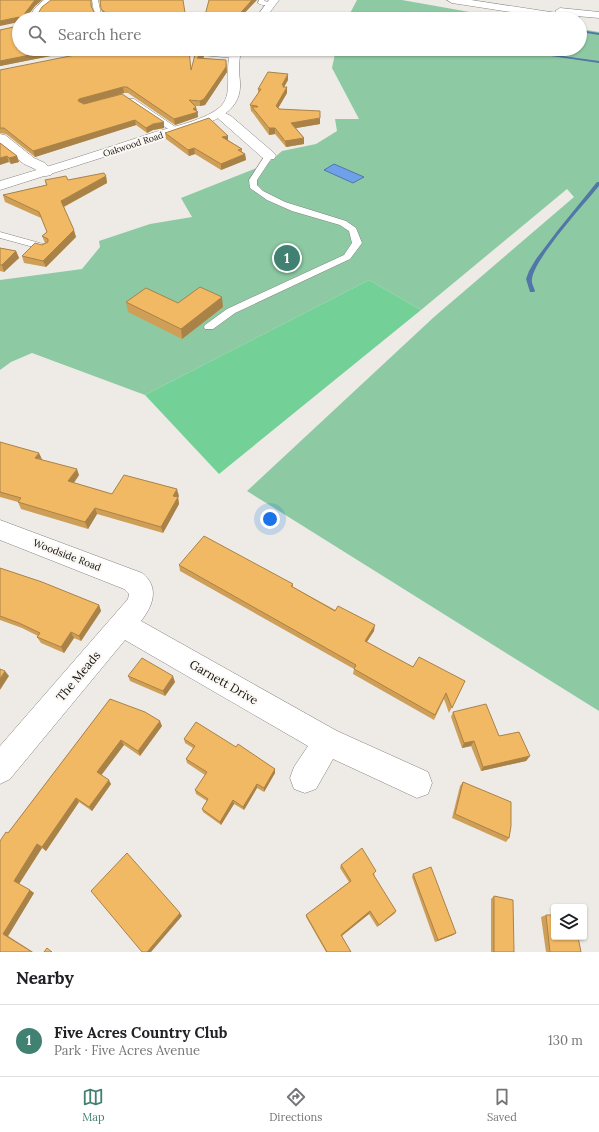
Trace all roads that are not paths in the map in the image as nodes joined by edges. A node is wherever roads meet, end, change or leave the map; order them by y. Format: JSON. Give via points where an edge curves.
{"nodes":[{"id":1,"x":50,"y":0,"type":"edge"},
{"id":2,"x":95,"y":0,"type":"edge"},
{"id":3,"x":452,"y":0,"type":"edge"},
{"id":4,"x":488,"y":0,"type":"edge"},
{"id":5,"x":269,"y":1,"type":"edge"},
{"id":6,"x":36,"y":12,"type":"edge"},
{"id":7,"x":97,"y":12,"type":"edge"},
{"id":8,"x":264,"y":12,"type":"edge"},
{"id":9,"x":530,"y":12,"type":"edge"},
{"id":10,"x":577,"y":12,"type":"edge"},
{"id":11,"x":587,"y":13,"type":"edge"},
{"id":12,"x":599,"y":15,"type":"edge"},
{"id":13,"x":587,"y":21,"type":"edge"},
{"id":14,"x":599,"y":22,"type":"edge"},
{"id":15,"x":235,"y":56,"type":"edge"},
{"id":16,"x":124,"y":96,"type":"edge"},
{"id":17,"x":219,"y":114,"type":"junction"},
{"id":18,"x":176,"y":130,"type":"junction"},
{"id":19,"x":0,"y":138,"type":"edge"},
{"id":20,"x":269,"y":156,"type":"joint"},
{"id":21,"x":46,"y":172,"type":"junction"},
{"id":22,"x":0,"y":186,"type":"edge"},
{"id":23,"x":0,"y":235,"type":"edge"},
{"id":24,"x":44,"y":247,"type":"edge"},
{"id":25,"x":209,"y":327,"type":"dead end"},
{"id":26,"x":0,"y":530,"type":"edge"},
{"id":27,"x":133,"y":581,"type":"joint"},
{"id":28,"x":122,"y":624,"type":"junction"},
{"id":29,"x":327,"y":741,"type":"junction"},
{"id":30,"x":0,"y":769,"type":"edge"},
{"id":31,"x":305,"y":778,"type":"dead end"},
{"id":32,"x":417,"y":783,"type":"dead end"}],
"edges":[{"from":1,"to":6,"type":"main road"},
{"from":2,"to":7,"type":"lane"},
{"from":3,"to":9,"type":"main road"},
{"from":4,"to":10,"type":"main road"},
{"from":5,"to":8,"type":"main road"},
{"from":11,"to":12,"type":"main road"},
{"from":13,"to":14,"type":"main road"},
{"from":15,"to":17,"type":"main road","via":[[233,63],[236,90]]},
{"from":16,"to":18,"type":"lane"},
{"from":17,"to":18,"type":"main road","name":"Oakwood Road"},
{"from":17,"to":20,"type":"main road"},
{"from":18,"to":21,"type":"main road","name":"Oakwood Road"},
{"from":19,"to":21,"type":"main road"},
{"from":20,"to":25,"type":"lane","via":[[253,180],[253,186],[258,192],[273,200],[343,223],[353,230],[357,244],[347,257],[231,311]]},
{"from":21,"to":22,"type":"main road","name":"Oakwood Road"},
{"from":23,"to":24,"type":"lane"},
{"from":26,"to":27,"type":"main road","name":"Woodside Road"},
{"from":27,"to":28,"type":"main road","name":"The Meads","via":[[140,586],[142,594],[139,604]]},
{"from":28,"to":29,"type":"main road","name":"Garnett Drive"},
{"from":28,"to":30,"type":"main road","name":"The Meads"},
{"from":29,"to":31,"type":"main road"},
{"from":29,"to":32,"type":"main road","name":"Garnett Drive"}]}
